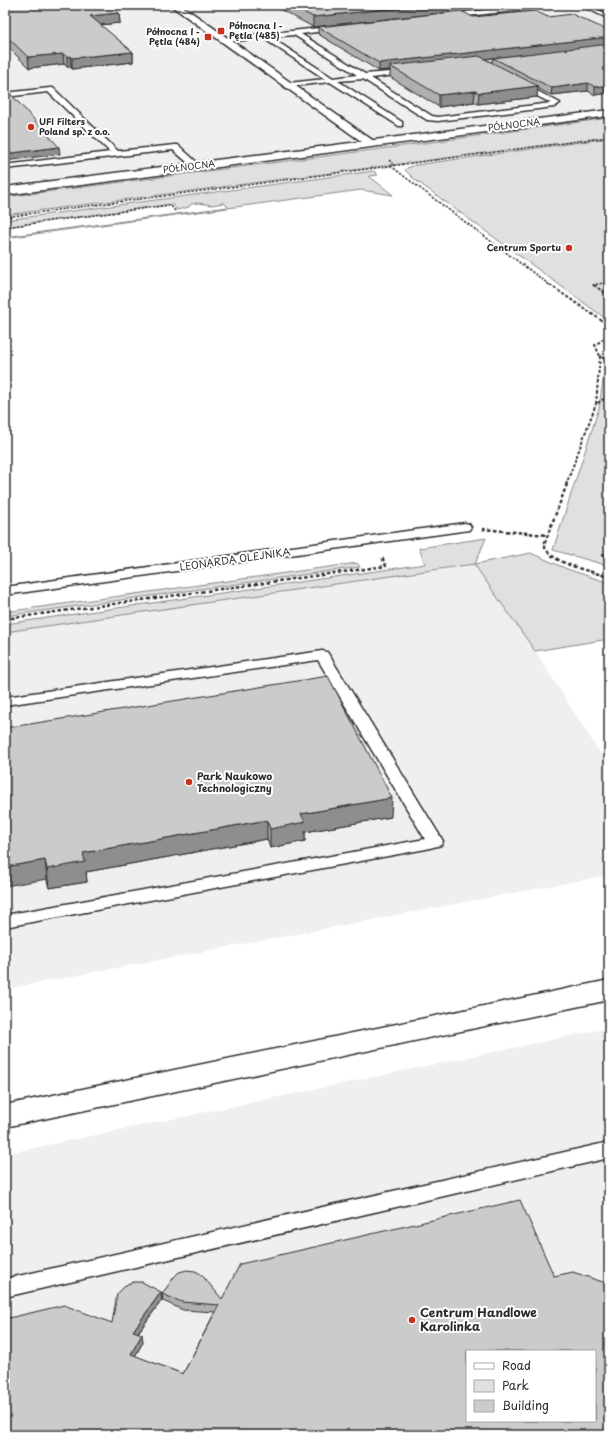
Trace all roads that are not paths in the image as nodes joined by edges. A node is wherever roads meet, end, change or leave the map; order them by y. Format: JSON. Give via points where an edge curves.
{"nodes":[{"id":1,"x":176,"y":5,"type":"edge"},
{"id":2,"x":548,"y":5,"type":"edge"},
{"id":3,"x":583,"y":5,"type":"edge"},
{"id":4,"x":437,"y":17,"type":"edge"},
{"id":5,"x":609,"y":17,"type":"edge"},
{"id":6,"x":342,"y":27,"type":"edge"},
{"id":7,"x":294,"y":32,"type":"junction"},
{"id":8,"x":264,"y":36,"type":"junction"},
{"id":9,"x":225,"y":40,"type":"junction"},
{"id":10,"x":421,"y":69,"type":"edge"},
{"id":11,"x":365,"y":76,"type":"junction"},
{"id":12,"x":332,"y":80,"type":"junction"},
{"id":13,"x":514,"y":81,"type":"edge"},
{"id":14,"x":288,"y":85,"type":"junction"},
{"id":15,"x":5,"y":95,"type":"edge"},
{"id":16,"x":609,"y":113,"type":"edge"},
{"id":17,"x":399,"y":124,"type":"dead end"},
{"id":18,"x":372,"y":144,"type":"junction"},
{"id":19,"x":116,"y":154,"type":"junction"},
{"id":20,"x":198,"y":166,"type":"junction"},
{"id":21,"x":5,"y":167,"type":"edge"},
{"id":22,"x":5,"y":191,"type":"edge"},
{"id":23,"x":466,"y":527,"type":"road end"},
{"id":24,"x":5,"y":591,"type":"edge"},
{"id":25,"x":5,"y":701,"type":"edge"},
{"id":26,"x":5,"y":921,"type":"edge"},
{"id":27,"x":609,"y":990,"type":"edge"},
{"id":28,"x":5,"y":1116,"type":"edge"},
{"id":29,"x":609,"y":1150,"type":"edge"},
{"id":30,"x":5,"y":1288,"type":"edge"}],
"edges":[{"from":1,"to":9,"type":"street"},
{"from":2,"to":4,"type":"lane"},
{"from":3,"to":5,"type":"lane"},
{"from":6,"to":7,"type":"lane"},
{"from":7,"to":8,"type":"lane"},
{"from":7,"to":11,"type":"lane"},
{"from":8,"to":9,"type":"lane"},
{"from":8,"to":12,"type":"lane"},
{"from":9,"to":14,"type":"street"},
{"from":10,"to":11,"type":"lane"},
{"from":11,"to":12,"type":"lane"},
{"from":11,"to":13,"type":"lane","via":[[430,118],[556,103]]},
{"from":12,"to":14,"type":"lane"},
{"from":12,"to":17,"type":"lane"},
{"from":14,"to":18,"type":"street"},
{"from":15,"to":19,"type":"lane","via":[[50,90]]},
{"from":16,"to":18,"type":"street","name":"PÓŁNOCNA"},
{"from":18,"to":20,"type":"street","name":"PÓŁNOCNA"},
{"from":19,"to":20,"type":"lane","via":[[175,147]]},
{"from":19,"to":21,"type":"lane"},
{"from":20,"to":22,"type":"street","name":"PÓŁNOCNA"},
{"from":23,"to":24,"type":"lane","name":"LEONARDA OLEJNIKA"},
{"from":25,"to":26,"type":"lane","via":[[322,655],[435,841]]},
{"from":27,"to":28,"type":"street"},
{"from":29,"to":30,"type":"lane"}]}
